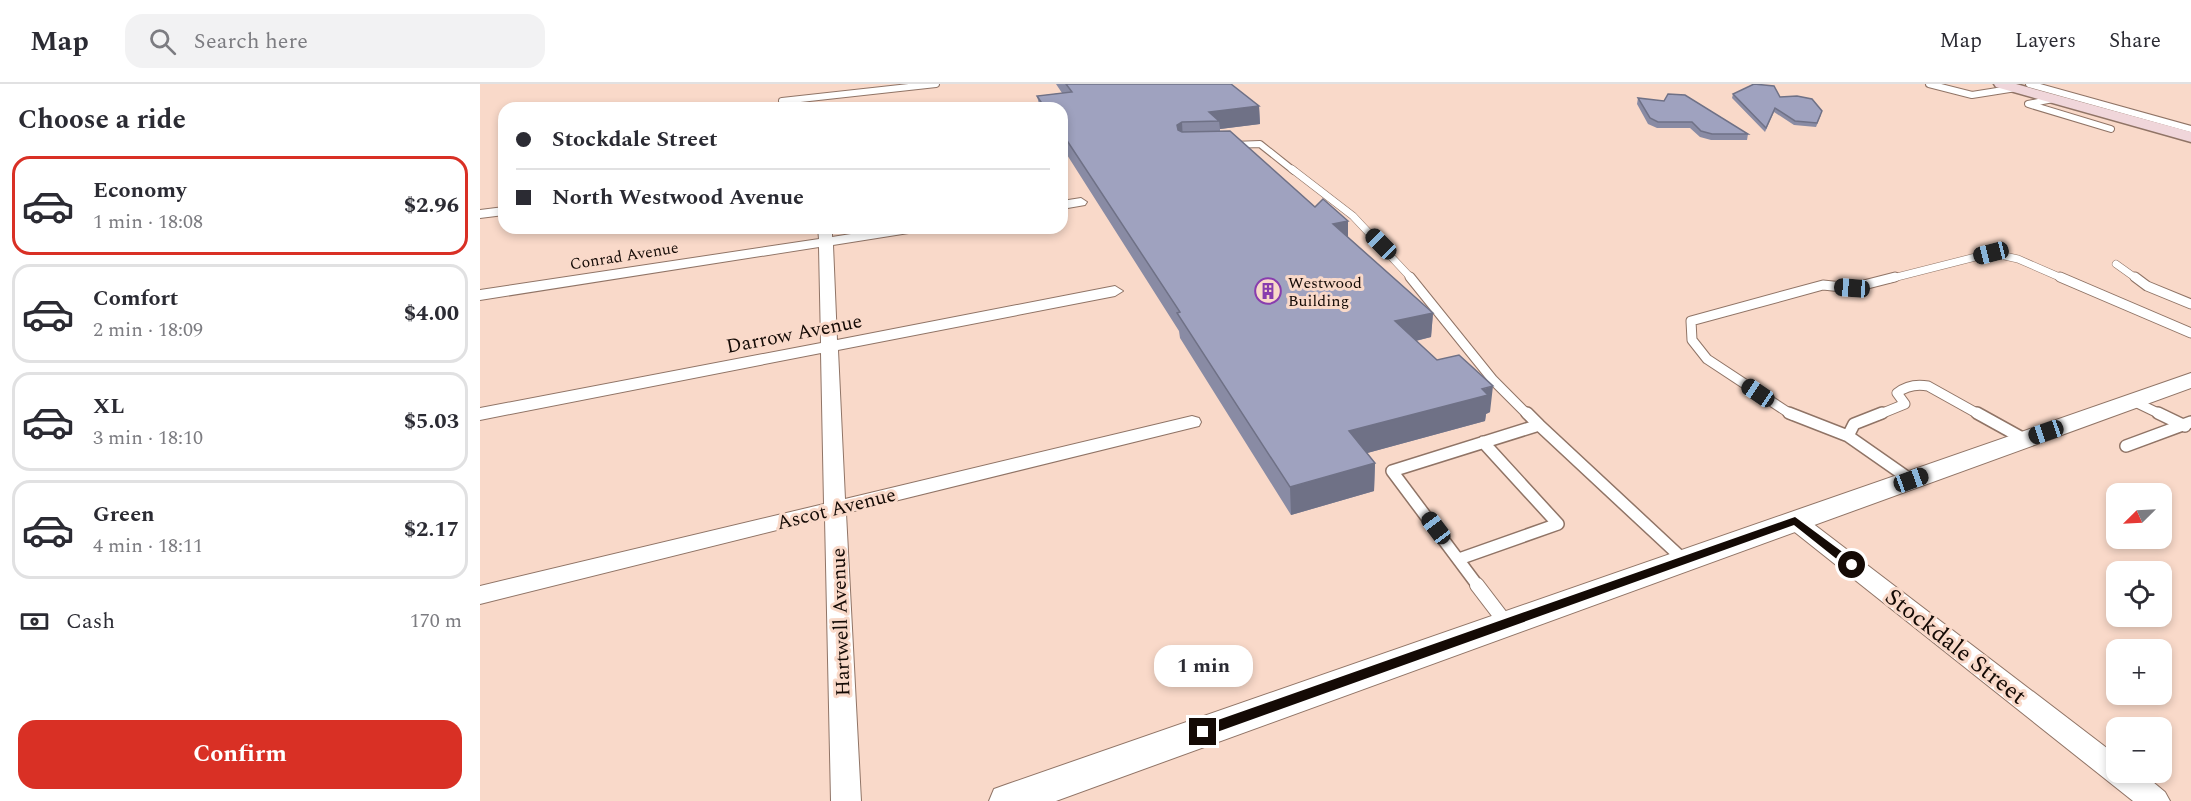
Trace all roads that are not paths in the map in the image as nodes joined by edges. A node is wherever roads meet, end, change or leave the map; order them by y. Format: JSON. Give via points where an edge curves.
{"nodes":[{"id":1,"x":936,"y":84,"type":"edge"},
{"id":2,"x":1929,"y":84,"type":"edge"},
{"id":3,"x":2001,"y":84,"type":"edge"},
{"id":4,"x":2023,"y":86,"type":"edge"},
{"id":5,"x":2053,"y":99,"type":"junction"},
{"id":6,"x":782,"y":101,"type":"dead end"},
{"id":7,"x":2111,"y":129,"type":"dead end"},
{"id":8,"x":2190,"y":134,"type":"edge"},
{"id":9,"x":1228,"y":145,"type":"edge"},
{"id":10,"x":1081,"y":202,"type":"dead end"},
{"id":11,"x":1068,"y":204,"type":"edge"},
{"id":12,"x":498,"y":212,"type":"edge"},
{"id":13,"x":480,"y":214,"type":"edge"},
{"id":14,"x":826,"y":235,"type":"edge"},
{"id":15,"x":2116,"y":264,"type":"dead end"},
{"id":16,"x":1115,"y":291,"type":"dead end"},
{"id":17,"x":480,"y":295,"type":"edge"},
{"id":18,"x":2191,"y":304,"type":"edge"},
{"id":19,"x":2191,"y":333,"type":"edge"},
{"id":20,"x":831,"y":347,"type":"junction"},
{"id":21,"x":2191,"y":380,"type":"edge"},
{"id":22,"x":2133,"y":401,"type":"junction"},
{"id":23,"x":480,"y":414,"type":"edge"},
{"id":24,"x":1192,"y":422,"type":"dead end"},
{"id":25,"x":1539,"y":425,"type":"junction"},
{"id":26,"x":2188,"y":425,"type":"edge"},
{"id":27,"x":1848,"y":436,"type":"junction"},
{"id":28,"x":2024,"y":439,"type":"junction"},
{"id":29,"x":1483,"y":442,"type":"junction"},
{"id":30,"x":2126,"y":446,"type":"dead end"},
{"id":31,"x":1911,"y":480,"type":"junction"},
{"id":32,"x":836,"y":508,"type":"junction"},
{"id":33,"x":1795,"y":521,"type":"junction"},
{"id":34,"x":1459,"y":559,"type":"junction"},
{"id":35,"x":1684,"y":561,"type":"junction"},
{"id":36,"x":480,"y":595,"type":"edge"},
{"id":37,"x":1506,"y":624,"type":"junction"},
{"id":38,"x":2106,"y":763,"type":"edge"},
{"id":39,"x":2132,"y":783,"type":"edge"},
{"id":40,"x":846,"y":801,"type":"edge"},
{"id":41,"x":1008,"y":801,"type":"edge"},
{"id":42,"x":2155,"y":801,"type":"edge"}],
"edges":[{"from":1,"to":6,"type":"lane"},
{"from":2,"to":4,"type":"lane","via":[[1972,95]]},
{"from":3,"to":4,"type":"main road"},
{"from":4,"to":5,"type":"main road"},
{"from":4,"to":8,"type":"lane"},
{"from":5,"to":7,"type":"lane","via":[[2028,104]]},
{"from":5,"to":8,"type":"main road"},
{"from":9,"to":25,"type":"lane","via":[[1260,144],[1353,216],[1399,263],[1493,380]]},
{"from":10,"to":11,"type":"street"},
{"from":12,"to":13,"type":"street"},
{"from":14,"to":17,"type":"street","name":"Conrad Avenue"},
{"from":14,"to":20,"type":"street","name":"Hartwell Avenue"},
{"from":15,"to":18,"type":"lane","via":[[2147,286]]},
{"from":16,"to":20,"type":"street","name":"Darrow Avenue"},
{"from":19,"to":27,"type":"lane","via":[[2019,259],[1991,253],[1852,288],[1822,285],[1691,321],[1692,340],[1707,359],[1792,415]]},
{"from":20,"to":23,"type":"street","name":"Darrow Avenue"},
{"from":20,"to":32,"type":"street","name":"Hartwell Avenue"},
{"from":21,"to":22,"type":"street"},
{"from":22,"to":26,"type":"lane"},
{"from":22,"to":28,"type":"street"},
{"from":24,"to":32,"type":"street","name":"Ascot Avenue"},
{"from":25,"to":29,"type":"lane"},
{"from":25,"to":35,"type":"lane"},
{"from":26,"to":30,"type":"lane"},
{"from":27,"to":28,"type":"lane","via":[[1854,424],[1905,404],[1897,393],[1900,390],[1921,384]]},
{"from":27,"to":31,"type":"lane"},
{"from":28,"to":31,"type":"street"},
{"from":29,"to":34,"type":"lane","via":[[1392,471]]},
{"from":29,"to":34,"type":"lane","via":[[1558,524]]},
{"from":31,"to":33,"type":"street"},
{"from":32,"to":36,"type":"street","name":"Ascot Avenue"},
{"from":32,"to":40,"type":"street","name":"Hartwell Avenue"},
{"from":33,"to":35,"type":"street"},
{"from":33,"to":38,"type":"street","name":"Stockdale Street"},
{"from":34,"to":37,"type":"lane"},
{"from":35,"to":37,"type":"street"},
{"from":37,"to":41,"type":"street"},
{"from":39,"to":42,"type":"street","name":"Stockdale Street"}]}
